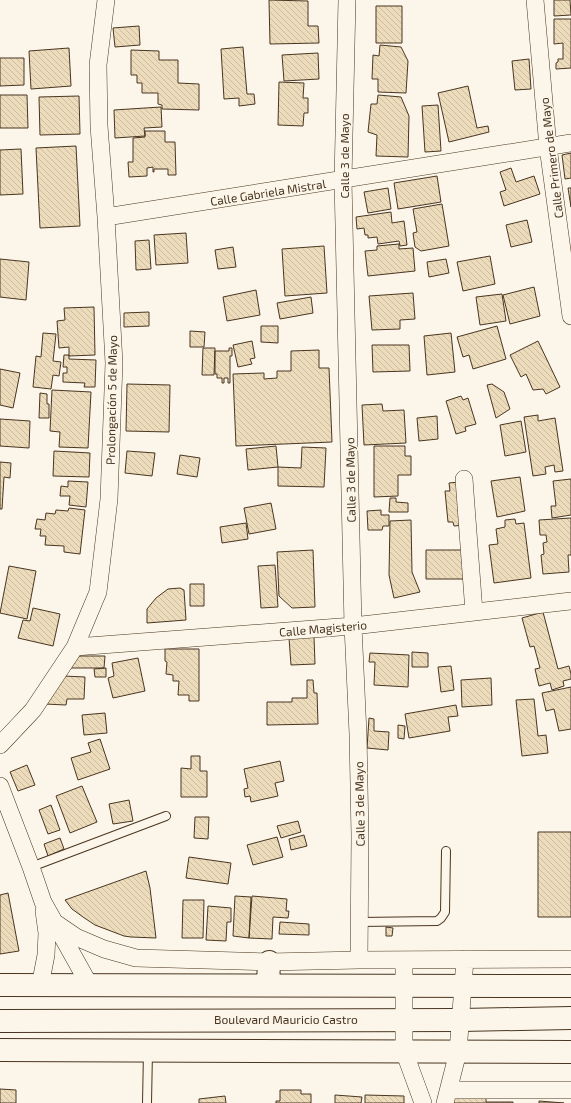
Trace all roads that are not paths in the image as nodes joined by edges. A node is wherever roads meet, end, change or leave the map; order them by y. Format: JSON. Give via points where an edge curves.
{"nodes":[{"id":1,"x":106,"y":0,"type":"edge"},
{"id":2,"x":347,"y":0,"type":"edge"},
{"id":3,"x":535,"y":0,"type":"edge"},
{"id":4,"x":571,"y":143,"type":"edge"},
{"id":5,"x":548,"y":147,"type":"junction"},
{"id":6,"x":343,"y":180,"type":"junction"},
{"id":7,"x":106,"y":217,"type":"junction"},
{"id":8,"x":571,"y":316,"type":"edge"},
{"id":9,"x":464,"y":480,"type":"dead end"},
{"id":10,"x":571,"y":601,"type":"edge"},
{"id":11,"x":474,"y":612,"type":"junction"},
{"id":12,"x":353,"y":626,"type":"junction"},
{"id":13,"x":75,"y":647,"type":"junction"},
{"id":14,"x":0,"y":745,"type":"edge"},
{"id":15,"x":0,"y":786,"type":"edge"},
{"id":16,"x":166,"y":816,"type":"dead end"},
{"id":17,"x":446,"y":851,"type":"dead end"},
{"id":18,"x":31,"y":867,"type":"junction"},
{"id":19,"x":43,"y":902,"type":"junction"},
{"id":20,"x":54,"y":922,"type":"junction"},
{"id":21,"x":359,"y":922,"type":"junction"},
{"id":22,"x":465,"y":959,"type":"junction"},
{"id":23,"x":571,"y":959,"type":"edge"},
{"id":24,"x":359,"y":960,"type":"junction"},
{"id":25,"x":404,"y":960,"type":"junction"},
{"id":26,"x":269,"y":962,"type":"junction"},
{"id":27,"x":268,"y":985,"type":"junction"},
{"id":28,"x":0,"y":986,"type":"edge"},
{"id":29,"x":40,"y":986,"type":"junction"},
{"id":30,"x":90,"y":986,"type":"junction"},
{"id":31,"x":404,"y":986,"type":"junction"},
{"id":32,"x":464,"y":986,"type":"junction"},
{"id":33,"x":571,"y":986,"type":"edge"},
{"id":34,"x":571,"y":1018,"type":"edge"},
{"id":35,"x":404,"y":1019,"type":"junction"},
{"id":36,"x":461,"y":1020,"type":"junction"},
{"id":37,"x":0,"y":1021,"type":"edge"},
{"id":38,"x":0,"y":1050,"type":"edge"},
{"id":39,"x":148,"y":1051,"type":"junction"},
{"id":40,"x":404,"y":1051,"type":"junction"},
{"id":41,"x":458,"y":1052,"type":"junction"},
{"id":42,"x":571,"y":1052,"type":"edge"},
{"id":43,"x":571,"y":1090,"type":"edge"},
{"id":44,"x":447,"y":1096,"type":"edge"},
{"id":45,"x":147,"y":1103,"type":"edge"},
{"id":46,"x":423,"y":1103,"type":"edge"}],
"edges":[{"from":1,"to":7,"type":"street","name":"Prolongación 5 de Mayo","via":[[98,65],[99,126]]},
{"from":2,"to":6,"type":"street","name":"Calle 3 de Mayo"},
{"from":3,"to":5,"type":"street","name":"Calle Primero de Mayo"},
{"from":4,"to":5,"type":"street","name":"Calle Gabriela Mistral"},
{"from":5,"to":6,"type":"street","name":"Calle Gabriela Mistral"},
{"from":5,"to":8,"type":"street","name":"Calle Primero de Mayo"},
{"from":6,"to":7,"type":"street","name":"Calle Gabriela Mistral"},
{"from":6,"to":12,"type":"street","name":"Calle 3 de Mayo"},
{"from":7,"to":13,"type":"street","name":"Prolongación 5 de Mayo","via":[[114,363],[109,499],[98,592]]},
{"from":9,"to":11,"type":"street"},
{"from":10,"to":11,"type":"street","name":"Calle Magisterio"},
{"from":11,"to":12,"type":"street","name":"Calle Magisterio"},
{"from":12,"to":13,"type":"street","name":"Calle Magisterio"},
{"from":12,"to":21,"type":"street","name":"Calle 3 de Mayo","via":[[358,734]]},
{"from":13,"to":14,"type":"street","name":"Prolongación 5 de Mayo","via":[[33,710]]},
{"from":15,"to":18,"type":"street"},
{"from":16,"to":18,"type":"lane"},
{"from":17,"to":21,"type":"lane","via":[[445,912],[441,918],[437,921]]},
{"from":18,"to":19,"type":"street"},
{"from":19,"to":20,"type":"street"},
{"from":19,"to":29,"type":"street","via":[[47,933]]},
{"from":20,"to":26,"type":"street","via":[[76,937],[104,949],[136,958]]},
{"from":20,"to":30,"type":"street"},
{"from":21,"to":24,"type":"street","name":"Calle 3 de Mayo"},
{"from":22,"to":23,"type":"street"},
{"from":22,"to":25,"type":"street"},
{"from":22,"to":32,"type":"street"},
{"from":24,"to":25,"type":"street"},
{"from":24,"to":26,"type":"street"},
{"from":25,"to":31,"type":"street"},
{"from":26,"to":27,"type":"main road"},
{"from":27,"to":30,"type":"main road"},
{"from":27,"to":31,"type":"main road"},
{"from":28,"to":29,"type":"main road"},
{"from":29,"to":30,"type":"main road"},
{"from":31,"to":32,"type":"main road"},
{"from":31,"to":35,"type":"street"},
{"from":32,"to":33,"type":"main road"},
{"from":32,"to":36,"type":"street"},
{"from":34,"to":36,"type":"main road","name":"Boulevard Mauricio Castro"},
{"from":35,"to":36,"type":"main road","name":"Boulevard Mauricio Castro"},
{"from":35,"to":37,"type":"main road","name":"Boulevard Mauricio Castro"},
{"from":35,"to":40,"type":"street"},
{"from":36,"to":41,"type":"street"},
{"from":38,"to":39,"type":"main road"},
{"from":39,"to":40,"type":"main road"},
{"from":39,"to":45,"type":"lane"},
{"from":40,"to":41,"type":"main road"},
{"from":40,"to":46,"type":"street"},
{"from":41,"to":42,"type":"main road"},
{"from":41,"to":44,"type":"street"},
{"from":43,"to":44,"type":"street"}]}
